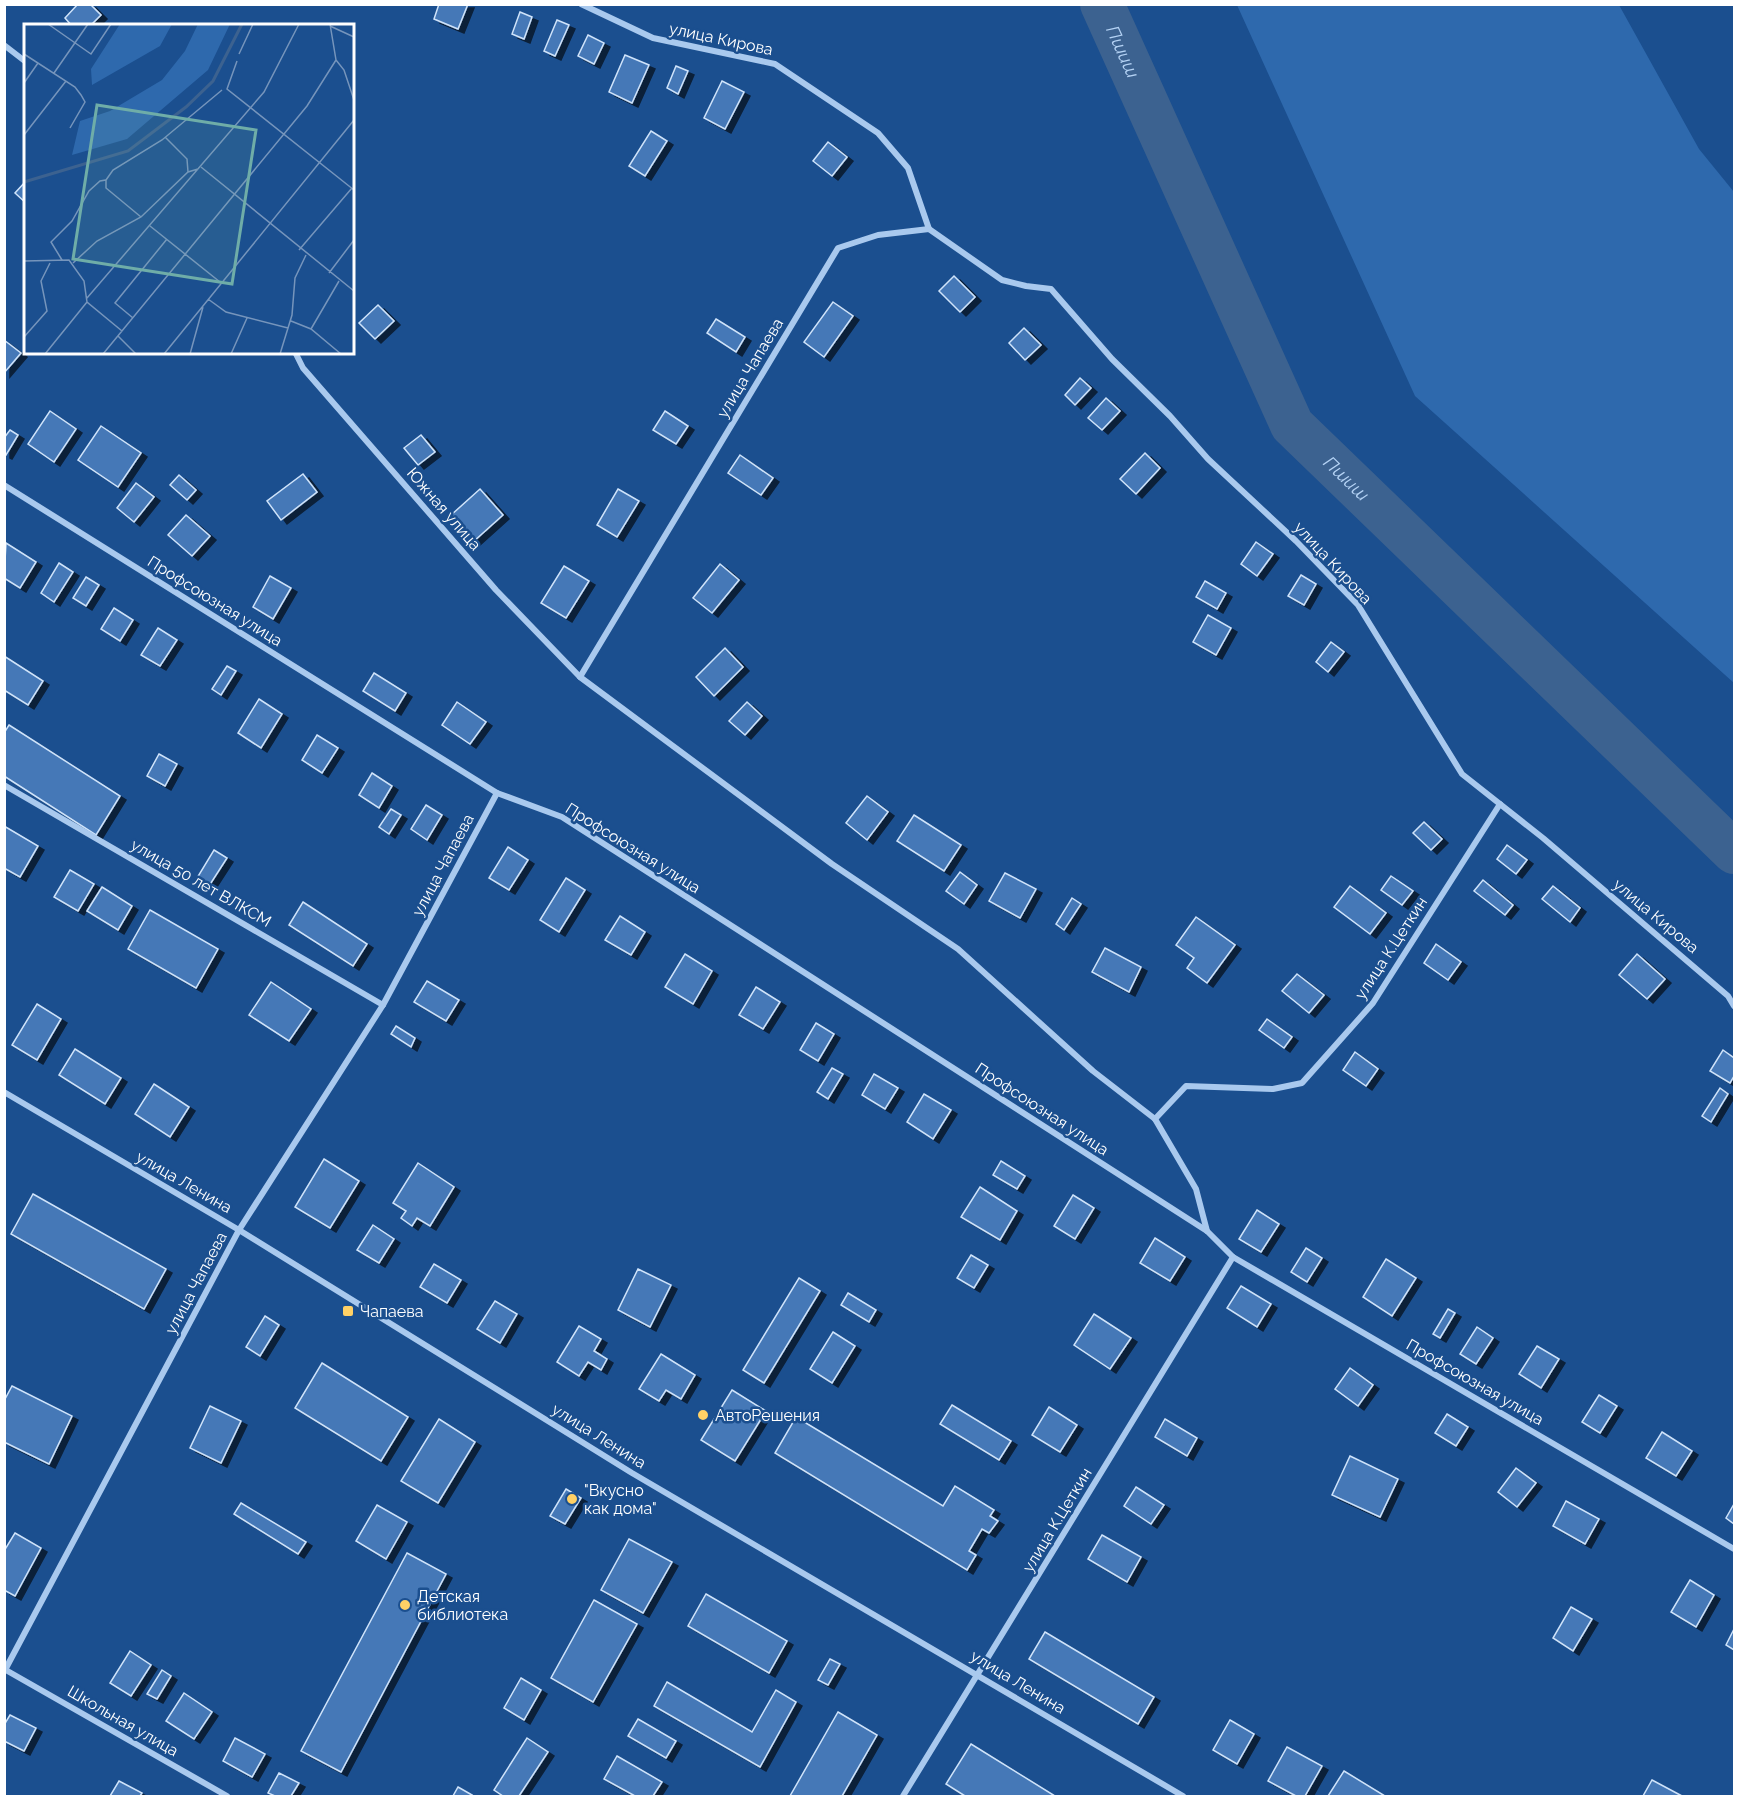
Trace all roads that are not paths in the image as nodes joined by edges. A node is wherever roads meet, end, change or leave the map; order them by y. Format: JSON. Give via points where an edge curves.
{"nodes":[{"id":1,"x":581,"y":4,"type":"edge"},
{"id":2,"x":4,"y":45,"type":"edge"},
{"id":3,"x":24,"y":60,"type":"edge"},
{"id":4,"x":929,"y":229,"type":"junction"},
{"id":5,"x":296,"y":354,"type":"edge"},
{"id":6,"x":4,"y":485,"type":"edge"},
{"id":7,"x":580,"y":677,"type":"junction"},
{"id":8,"x":4,"y":785,"type":"edge"},
{"id":9,"x":497,"y":793,"type":"junction"},
{"id":10,"x":1500,"y":804,"type":"junction"},
{"id":11,"x":383,"y":1005,"type":"junction"},
{"id":12,"x":1734,"y":1006,"type":"edge"},
{"id":13,"x":4,"y":1092,"type":"edge"},
{"id":14,"x":1155,"y":1119,"type":"junction"},
{"id":15,"x":239,"y":1230,"type":"junction"},
{"id":16,"x":1207,"y":1231,"type":"junction"},
{"id":17,"x":1233,"y":1257,"type":"junction"},
{"id":18,"x":1734,"y":1550,"type":"edge"},
{"id":19,"x":5,"y":1670,"type":"edge"},
{"id":20,"x":978,"y":1674,"type":"junction"},
{"id":21,"x":228,"y":1797,"type":"edge"},
{"id":22,"x":903,"y":1797,"type":"edge"},
{"id":23,"x":1183,"y":1797,"type":"edge"}],
"edges":[{"from":1,"to":4,"type":"street","name":"улица Кирова","via":[[653,38],[775,64],[878,133],[908,168]]},
{"from":2,"to":3,"type":"street"},
{"from":4,"to":7,"type":"street","name":"улица Чапаева","via":[[878,235],[838,248]]},
{"from":4,"to":10,"type":"street","name":"улица Кирова","via":[[1002,280],[1051,289],[1208,459],[1358,605],[1462,774]]},
{"from":5,"to":7,"type":"street","name":"Южная улица","via":[[303,368],[489,581]]},
{"from":6,"to":9,"type":"street","name":"Профсоюзная улица"},
{"from":7,"to":14,"type":"street","via":[[832,864],[958,949],[1093,1071]]},
{"from":8,"to":11,"type":"street","name":"улица 50 лет ВЛКСМ"},
{"from":9,"to":11,"type":"street","name":"улица Чапаева"},
{"from":9,"to":16,"type":"street","name":"Профсоюзная улица","via":[[562,817]]},
{"from":10,"to":12,"type":"street","name":"улица Кирова","via":[[1711,981]]},
{"from":10,"to":14,"type":"street","name":"улица К.Цеткин","via":[[1373,1003],[1302,1083],[1273,1089],[1186,1086]]},
{"from":11,"to":15,"type":"street","name":"улица Чапаева"},
{"from":13,"to":15,"type":"street","name":"улица Ленина"},
{"from":14,"to":16,"type":"street","via":[[1196,1189]]},
{"from":15,"to":19,"type":"street","name":"улица Чапаева"},
{"from":15,"to":20,"type":"street","name":"улица Ленина","via":[[632,1473]]},
{"from":16,"to":17,"type":"street","name":"Профсоюзная улица"},
{"from":17,"to":18,"type":"street","name":"Профсоюзная улица"},
{"from":17,"to":20,"type":"street","name":"улица К.Цеткин"},
{"from":19,"to":21,"type":"street","name":"Школьная улица"},
{"from":20,"to":22,"type":"street","name":"улица К.Цеткин"},
{"from":20,"to":23,"type":"street","name":"улица Ленина"}]}
